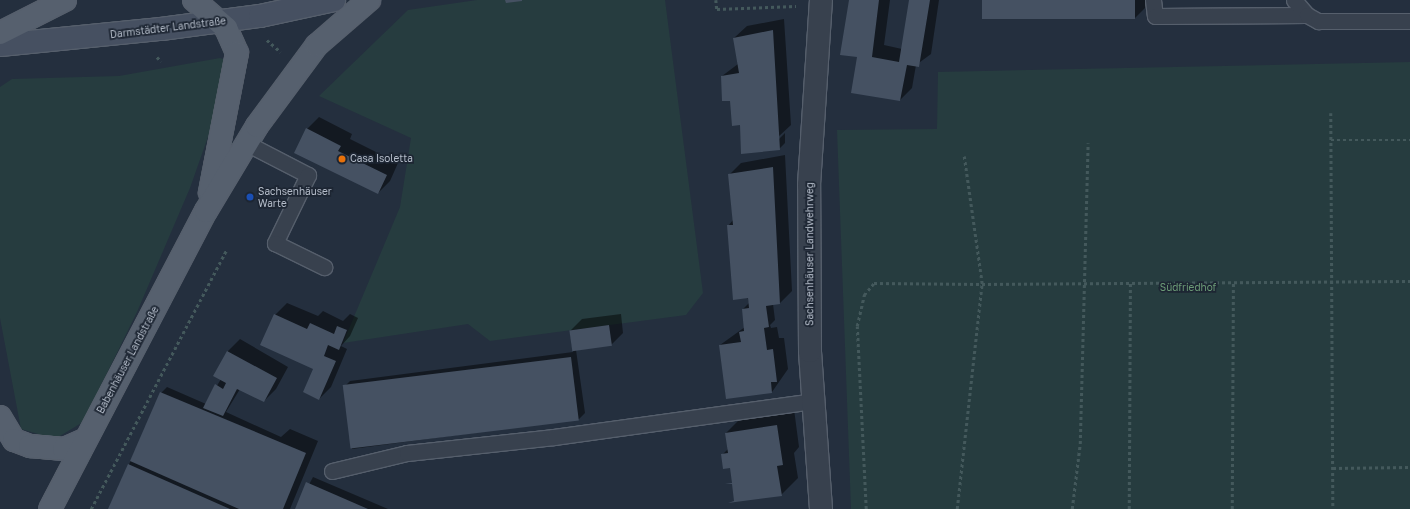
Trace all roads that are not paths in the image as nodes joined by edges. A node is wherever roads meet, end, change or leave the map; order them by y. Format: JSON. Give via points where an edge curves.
{"nodes":[{"id":1,"x":65,"y":0,"type":"edge"},
{"id":2,"x":194,"y":0,"type":"edge"},
{"id":3,"x":334,"y":0,"type":"edge"},
{"id":4,"x":369,"y":0,"type":"edge"},
{"id":5,"x":1153,"y":0,"type":"edge"},
{"id":6,"x":1294,"y":0,"type":"edge"},
{"id":7,"x":821,"y":3,"type":"edge"},
{"id":8,"x":1306,"y":15,"type":"junction"},
{"id":9,"x":220,"y":21,"type":"junction"},
{"id":10,"x":1410,"y":21,"type":"edge"},
{"id":11,"x":0,"y":33,"type":"edge"},
{"id":12,"x":0,"y":44,"type":"edge"},
{"id":13,"x":246,"y":143,"type":"junction"},
{"id":14,"x":206,"y":211,"type":"junction"},
{"id":15,"x":324,"y":267,"type":"dead end"},
{"id":16,"x":813,"y":401,"type":"junction"},
{"id":17,"x":0,"y":417,"type":"edge"},
{"id":18,"x":86,"y":439,"type":"junction"},
{"id":19,"x":332,"y":471,"type":"dead end"},
{"id":20,"x":50,"y":509,"type":"edge"},
{"id":21,"x":821,"y":509,"type":"edge"}],
"edges":[{"from":1,"to":11,"type":"main road"},
{"from":2,"to":9,"type":"main road"},
{"from":3,"to":9,"type":"main road","name":"Darmstädter Landstraße"},
{"from":4,"to":13,"type":"main road","via":[[317,44]]},
{"from":5,"to":8,"type":"lane","via":[[1155,16]]},
{"from":6,"to":8,"type":"lane"},
{"from":7,"to":16,"type":"street","name":"Sachsenhäuser Landwehrweg","via":[[809,185]]},
{"from":8,"to":10,"type":"lane","via":[[1318,21]]},
{"from":9,"to":12,"type":"main road","name":"Darmstädter Landstraße"},
{"from":9,"to":14,"type":"main road","via":[[233,40],[237,67]]},
{"from":13,"to":14,"type":"main road"},
{"from":13,"to":15,"type":"lane","via":[[308,175],[275,243]]},
{"from":14,"to":18,"type":"main road","name":"Babenhäuser Landstraße"},
{"from":16,"to":19,"type":"lane","via":[[554,437],[407,454]]},
{"from":16,"to":21,"type":"street","name":"Sachsenhäuser Landwehrweg"},
{"from":17,"to":18,"type":"main road","via":[[14,440],[30,446],[64,448]]},
{"from":18,"to":20,"type":"main road","name":"Babenhäuser Landstraße"}]}
